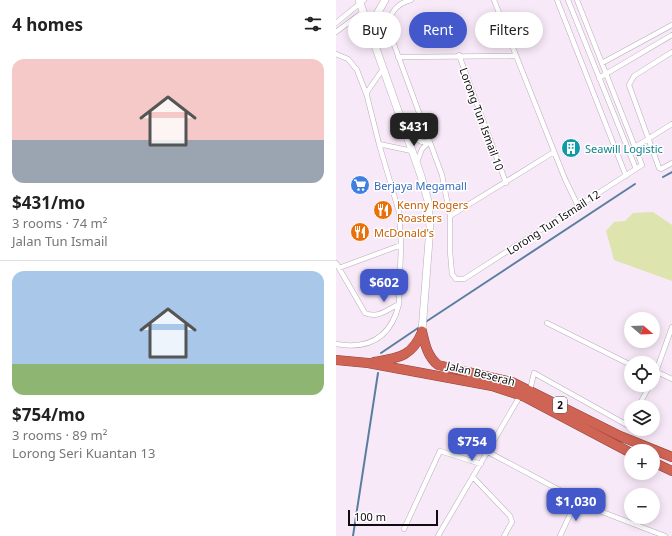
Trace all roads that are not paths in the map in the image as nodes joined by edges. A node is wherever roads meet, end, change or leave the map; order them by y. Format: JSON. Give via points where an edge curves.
{"nodes":[{"id":1,"x":385,"y":0,"type":"edge"},
{"id":2,"x":410,"y":0,"type":"edge"},
{"id":3,"x":494,"y":0,"type":"edge"},
{"id":4,"x":557,"y":0,"type":"edge"},
{"id":5,"x":568,"y":0,"type":"edge"},
{"id":6,"x":577,"y":0,"type":"edge"},
{"id":7,"x":361,"y":1,"type":"edge"},
{"id":8,"x":363,"y":12,"type":"edge"},
{"id":9,"x":378,"y":12,"type":"edge"},
{"id":10,"x":336,"y":23,"type":"edge"},
{"id":11,"x":348,"y":23,"type":"edge"},
{"id":12,"x":672,"y":25,"type":"edge"},
{"id":13,"x":336,"y":32,"type":"edge"},
{"id":14,"x":672,"y":35,"type":"edge"},
{"id":15,"x":376,"y":48,"type":"edge"},
{"id":16,"x":672,"y":52,"type":"edge"},
{"id":17,"x":336,"y":54,"type":"edge"},
{"id":18,"x":459,"y":55,"type":"junction"},
{"id":19,"x":398,"y":56,"type":"junction"},
{"id":20,"x":516,"y":56,"type":"junction"},
{"id":21,"x":602,"y":63,"type":"junction"},
{"id":22,"x":383,"y":69,"type":"junction"},
{"id":23,"x":607,"y":74,"type":"junction"},
{"id":24,"x":599,"y":78,"type":"junction"},
{"id":25,"x":367,"y":96,"type":"junction"},
{"id":26,"x":672,"y":124,"type":"edge"},
{"id":27,"x":406,"y":133,"type":"junction"},
{"id":28,"x":649,"y":139,"type":"junction"},
{"id":29,"x":430,"y":142,"type":"junction"},
{"id":30,"x":379,"y":144,"type":"junction"},
{"id":31,"x":635,"y":148,"type":"junction"},
{"id":32,"x":412,"y":151,"type":"junction"},
{"id":33,"x":554,"y":152,"type":"junction"},
{"id":34,"x":672,"y":163,"type":"edge"},
{"id":35,"x":417,"y":164,"type":"junction"},
{"id":36,"x":636,"y":169,"type":"junction"},
{"id":37,"x":626,"y":176,"type":"junction"},
{"id":38,"x":506,"y":183,"type":"junction"},
{"id":39,"x":578,"y":206,"type":"junction"},
{"id":40,"x":450,"y":216,"type":"junction"},
{"id":41,"x":401,"y":245,"type":"junction"},
{"id":42,"x":336,"y":263,"type":"edge"},
{"id":43,"x":339,"y":268,"type":"junction"},
{"id":44,"x":399,"y":304,"type":"junction"},
{"id":45,"x":547,"y":323,"type":"dead end"},
{"id":46,"x":672,"y":327,"type":"edge"},
{"id":47,"x":422,"y":329,"type":"junction"},
{"id":48,"x":336,"y":344,"type":"edge"},
{"id":49,"x":336,"y":360,"type":"edge"},
{"id":50,"x":660,"y":360,"type":"edge"},
{"id":51,"x":624,"y":362,"type":"edge"},
{"id":52,"x":368,"y":363,"type":"junction"},
{"id":53,"x":660,"y":377,"type":"edge"},
{"id":54,"x":672,"y":379,"type":"edge"},
{"id":55,"x":530,"y":390,"type":"junction"},
{"id":56,"x":520,"y":396,"type":"junction"},
{"id":57,"x":624,"y":423,"type":"edge"},
{"id":58,"x":640,"y":444,"type":"edge"},
{"id":59,"x":624,"y":449,"type":"edge"},
{"id":60,"x":660,"y":449,"type":"edge"},
{"id":61,"x":488,"y":452,"type":"junction"},
{"id":62,"x":660,"y":452,"type":"edge"},
{"id":63,"x":672,"y":452,"type":"edge"},
{"id":64,"x":672,"y":457,"type":"edge"},
{"id":65,"x":481,"y":464,"type":"junction"},
{"id":66,"x":660,"y":465,"type":"edge"},
{"id":67,"x":672,"y":471,"type":"edge"},
{"id":68,"x":473,"y":477,"type":"junction"},
{"id":69,"x":577,"y":500,"type":"junction"},
{"id":70,"x":404,"y":529,"type":"dead end"},
{"id":71,"x":438,"y":536,"type":"edge"},
{"id":72,"x":504,"y":536,"type":"edge"},
{"id":73,"x":560,"y":536,"type":"edge"},
{"id":74,"x":665,"y":536,"type":"edge"}],
"edges":[{"from":1,"to":9,"type":"main road"},
{"from":2,"to":19,"type":"street","via":[[395,8],[389,19],[389,31]]},
{"from":3,"to":20,"type":"street"},
{"from":4,"to":37,"type":"street"},
{"from":5,"to":24,"type":"street"},
{"from":6,"to":21,"type":"street"},
{"from":7,"to":8,"type":"main road"},
{"from":7,"to":10,"type":"street"},
{"from":11,"to":13,"type":"street"},
{"from":12,"to":21,"type":"street"},
{"from":14,"to":23,"type":"street"},
{"from":15,"to":22,"type":"main road"},
{"from":16,"to":28,"type":"street","via":[[634,76],[630,82],[630,89]]},
{"from":17,"to":25,"type":"street","via":[[355,66]]},
{"from":18,"to":19,"type":"street"},
{"from":18,"to":20,"type":"street"},
{"from":18,"to":38,"type":"street","name":"Lorong Tun Ismail 10"},
{"from":19,"to":29,"type":"street"},
{"from":20,"to":33,"type":"street"},
{"from":21,"to":23,"type":"street"},
{"from":22,"to":25,"type":"street","via":[[367,92]]},
{"from":22,"to":27,"type":"main road"},
{"from":23,"to":24,"type":"street"},
{"from":23,"to":31,"type":"street"},
{"from":24,"to":36,"type":"street"},
{"from":25,"to":30,"type":"street"},
{"from":26,"to":28,"type":"street"},
{"from":27,"to":29,"type":"street","via":[[422,142]]},
{"from":27,"to":32,"type":"main road"},
{"from":28,"to":31,"type":"street"},
{"from":28,"to":34,"type":"street","via":[[660,169]]},
{"from":29,"to":35,"type":"street","via":[[422,149]]},
{"from":29,"to":40,"type":"street","via":[[442,175]]},
{"from":30,"to":32,"type":"street"},
{"from":30,"to":41,"type":"street","via":[[399,212]]},
{"from":31,"to":36,"type":"street","name":"Lorong Tun Ismail 12","via":[[643,165]]},
{"from":32,"to":35,"type":"main road"},
{"from":33,"to":38,"type":"street"},
{"from":33,"to":39,"type":"street"},
{"from":35,"to":47,"type":"main road","via":[[428,201],[430,227]]},
{"from":36,"to":37,"type":"street","name":"Lorong Tun Ismail 12"},
{"from":37,"to":39,"type":"street","name":"Lorong Tun Ismail 12"},
{"from":38,"to":40,"type":"street"},
{"from":39,"to":40,"type":"street","name":"Lorong Tun Ismail 12","via":[[464,279],[456,279],[452,274]]},
{"from":41,"to":43,"type":"street"},
{"from":41,"to":44,"type":"street"},
{"from":42,"to":43,"type":"street"},
{"from":43,"to":44,"type":"street","via":[[365,313],[378,314]]},
{"from":44,"to":48,"type":"street","via":[[394,320],[378,339],[367,344]]},
{"from":45,"to":51,"type":"street"},
{"from":46,"to":50,"type":"street"},
{"from":47,"to":52,"type":"highway","number":"2","via":[[418,342],[410,352],[401,357]]},
{"from":47,"to":55,"type":"highway","name":"Jalan Beserah","number":"2","via":[[432,360],[445,367],[496,377]]},
{"from":49,"to":52,"type":"highway","name":"Jalan Beserah","number":"2"},
{"from":52,"to":56,"type":"highway","name":"Jalan Beserah","number":"2","via":[[492,386]]},
{"from":53,"to":54,"type":"street"},
{"from":55,"to":57,"type":"street","via":[[534,373]]},
{"from":55,"to":58,"type":"highway","name":"Jalan Beserah","number":"2"},
{"from":56,"to":59,"type":"highway","name":"Jalan Beserah","number":"2"},
{"from":56,"to":61,"type":"street"},
{"from":60,"to":63,"type":"highway"},
{"from":61,"to":65,"type":"street"},
{"from":61,"to":69,"type":"street"},
{"from":62,"to":64,"type":"highway","name":"Jalan Beserah","number":"2"},
{"from":65,"to":68,"type":"street"},
{"from":65,"to":70,"type":"street","via":[[440,451]]},
{"from":66,"to":67,"type":"highway"},
{"from":68,"to":71,"type":"street"},
{"from":68,"to":72,"type":"street","via":[[510,516],[511,524]]},
{"from":69,"to":73,"type":"street"},
{"from":69,"to":74,"type":"street"}]}
